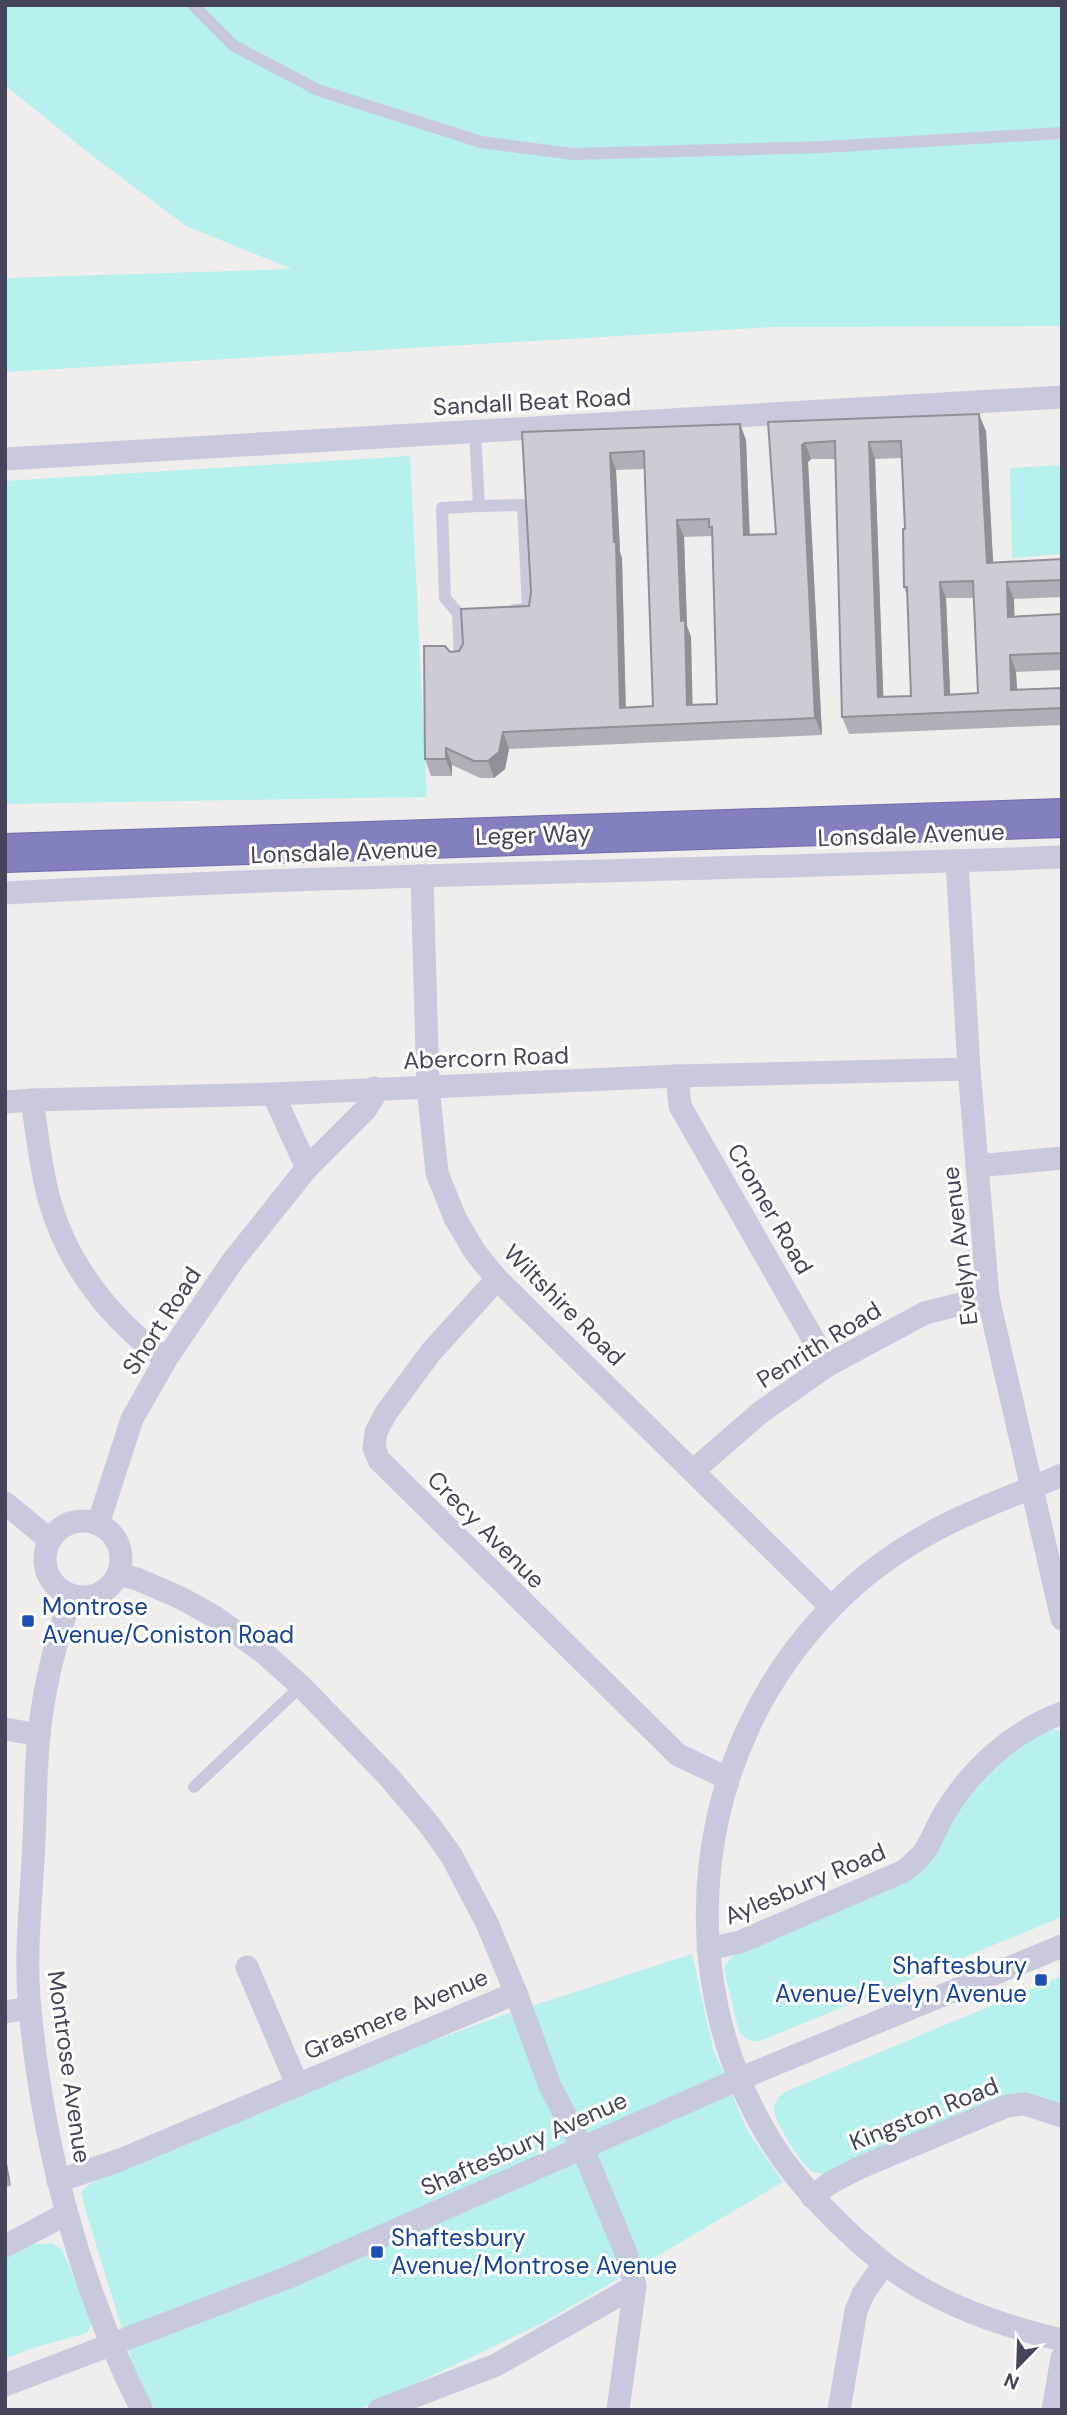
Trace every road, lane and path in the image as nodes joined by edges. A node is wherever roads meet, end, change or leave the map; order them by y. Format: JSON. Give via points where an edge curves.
{"nodes":[{"id":1,"x":193,"y":5,"type":"edge"},
{"id":2,"x":1062,"y":133,"type":"edge"},
{"id":3,"x":1062,"y":397,"type":"edge"},
{"id":4,"x":475,"y":432,"type":"junction"},
{"id":5,"x":5,"y":459,"type":"edge"},
{"id":6,"x":479,"y":506,"type":"junction"},
{"id":7,"x":505,"y":610,"type":"edge"},
{"id":8,"x":460,"y":661,"type":"edge"},
{"id":9,"x":1062,"y":818,"type":"edge"},
{"id":10,"x":5,"y":853,"type":"edge"},
{"id":11,"x":1062,"y":857,"type":"edge"},
{"id":12,"x":957,"y":861,"type":"junction"},
{"id":13,"x":422,"y":876,"type":"junction"},
{"id":14,"x":5,"y":893,"type":"edge"},
{"id":15,"x":969,"y":1069,"type":"junction"},
{"id":16,"x":677,"y":1076,"type":"junction"},
{"id":17,"x":428,"y":1087,"type":"junction"},
{"id":18,"x":374,"y":1088,"type":"junction"},
{"id":19,"x":273,"y":1094,"type":"junction"},
{"id":20,"x":32,"y":1100,"type":"junction"},
{"id":21,"x":5,"y":1102,"type":"edge"},
{"id":22,"x":1062,"y":1158,"type":"edge"},
{"id":23,"x":977,"y":1166,"type":"junction"},
{"id":24,"x":307,"y":1168,"type":"junction"},
{"id":25,"x":497,"y":1279,"type":"junction"},
{"id":26,"x":988,"y":1297,"type":"junction"},
{"id":27,"x":166,"y":1359,"type":"junction"},
{"id":28,"x":828,"y":1365,"type":"junction"},
{"id":29,"x":694,"y":1470,"type":"junction"},
{"id":30,"x":1062,"y":1475,"type":"edge"},
{"id":31,"x":1031,"y":1488,"type":"junction"},
{"id":32,"x":5,"y":1503,"type":"edge"},
{"id":33,"x":98,"y":1524,"type":"junction"},
{"id":34,"x":50,"y":1540,"type":"junction"},
{"id":35,"x":118,"y":1574,"type":"junction"},
{"id":36,"x":72,"y":1595,"type":"junction"},
{"id":37,"x":831,"y":1607,"type":"junction"},
{"id":38,"x":1062,"y":1619,"type":"edge"},
{"id":39,"x":301,"y":1686,"type":"junction"},
{"id":40,"x":1062,"y":1713,"type":"edge"},
{"id":41,"x":5,"y":1729,"type":"edge"},
{"id":42,"x":39,"y":1735,"type":"junction"},
{"id":43,"x":727,"y":1778,"type":"junction"},
{"id":44,"x":194,"y":1787,"type":"dead end"},
{"id":45,"x":1062,"y":1946,"type":"edge"},
{"id":46,"x":708,"y":1949,"type":"junction"},
{"id":47,"x":247,"y":1967,"type":"dead end"},
{"id":48,"x":516,"y":1993,"type":"junction"},
{"id":49,"x":29,"y":2008,"type":"junction"},
{"id":50,"x":5,"y":2012,"type":"edge"},
{"id":51,"x":739,"y":2079,"type":"junction"},
{"id":52,"x":297,"y":2084,"type":"junction"},
{"id":53,"x":1062,"y":2116,"type":"edge"},
{"id":54,"x":582,"y":2147,"type":"junction"},
{"id":55,"x":58,"y":2181,"type":"junction"},
{"id":56,"x":812,"y":2197,"type":"junction"},
{"id":57,"x":66,"y":2214,"type":"junction"},
{"id":58,"x":5,"y":2246,"type":"edge"},
{"id":59,"x":884,"y":2264,"type":"junction"},
{"id":60,"x":635,"y":2287,"type":"junction"},
{"id":61,"x":1062,"y":2340,"type":"edge"},
{"id":62,"x":111,"y":2343,"type":"junction"},
{"id":63,"x":1062,"y":2358,"type":"edge"},
{"id":64,"x":5,"y":2385,"type":"edge"},
{"id":65,"x":142,"y":2410,"type":"edge"},
{"id":66,"x":379,"y":2410,"type":"edge"},
{"id":67,"x":618,"y":2410,"type":"edge"},
{"id":68,"x":839,"y":2410,"type":"edge"},
{"id":69,"x":1053,"y":2410,"type":"edge"}],
"edges":[{"from":1,"to":2,"type":"lane","via":[[234,46],[318,90],[481,142],[572,154],[823,147]]},
{"from":3,"to":4,"type":"street","name":"Sandall Beat Road"},
{"from":4,"to":5,"type":"street","name":"Sandall Beat Road"},
{"from":4,"to":6,"type":"lane"},
{"from":6,"to":7,"type":"lane","via":[[523,505],[528,609]]},
{"from":6,"to":8,"type":"lane","via":[[442,509],[445,598],[464,612]]},
{"from":9,"to":10,"type":"highway","name":"Leger Way"},
{"from":11,"to":12,"type":"street","name":"Lonsdale Avenue"},
{"from":12,"to":13,"type":"street","name":"Lonsdale Avenue"},
{"from":12,"to":15,"type":"street","name":"Evelyn Avenue"},
{"from":13,"to":14,"type":"street","name":"Lonsdale Avenue"},
{"from":13,"to":17,"type":"street","name":"Wiltshire Road"},
{"from":15,"to":16,"type":"street","name":"Abercorn Road"},
{"from":15,"to":23,"type":"street","name":"Evelyn Avenue"},
{"from":16,"to":17,"type":"street","name":"Abercorn Road"},
{"from":16,"to":28,"type":"street","name":"Cromer Road","via":[[680,1106]]},
{"from":17,"to":18,"type":"street","name":"Abercorn Road"},
{"from":17,"to":25,"type":"street","name":"Wiltshire Road","via":[[437,1173],[444,1195],[475,1252]]},
{"from":18,"to":19,"type":"street","name":"Abercorn Road"},
{"from":18,"to":24,"type":"street","name":"Short Road","via":[[365,1110]]},
{"from":19,"to":20,"type":"street","name":"Abercorn Road"},
{"from":19,"to":24,"type":"street"},
{"from":20,"to":21,"type":"street","name":"Abercorn Road"},
{"from":20,"to":27,"type":"street","via":[[41,1165],[61,1233],[98,1295],[123,1325]]},
{"from":22,"to":23,"type":"street"},
{"from":23,"to":26,"type":"street","name":"Evelyn Avenue"},
{"from":24,"to":27,"type":"street","name":"Short Road","via":[[232,1262]]},
{"from":25,"to":29,"type":"street","name":"Wiltshire Road"},
{"from":25,"to":43,"type":"street","name":"Crecy Avenue","via":[[431,1352],[386,1413],[376,1432],[374,1448],[379,1460],[678,1755]]},
{"from":26,"to":28,"type":"street","name":"Penrith Road","via":[[925,1313]]},
{"from":26,"to":31,"type":"street","name":"Evelyn Avenue"},
{"from":27,"to":33,"type":"street","name":"Short Road","via":[[132,1419]]},
{"from":28,"to":29,"type":"street","name":"Penrith Road","via":[[761,1412]]},
{"from":29,"to":37,"type":"street","name":"Wiltshire Road"},
{"from":30,"to":31,"type":"street"},
{"from":31,"to":37,"type":"street","via":[[945,1525],[895,1555]]},
{"from":31,"to":38,"type":"street","name":"Evelyn Avenue"},
{"from":32,"to":34,"type":"street"},
{"from":33,"to":34,"type":"street","via":[[70,1523]]},
{"from":33,"to":35,"type":"street","via":[[110,1531],[119,1545]]},
{"from":34,"to":36,"type":"street","via":[[48,1573],[60,1589]]},
{"from":35,"to":36,"type":"street","via":[[96,1594]]},
{"from":35,"to":39,"type":"street","via":[[215,1616]]},
{"from":36,"to":42,"type":"street","name":"Montrose Avenue"},
{"from":37,"to":43,"type":"street","via":[[766,1694]]},
{"from":39,"to":44,"type":"lane"},
{"from":39,"to":48,"type":"street","via":[[388,1776],[451,1855],[487,1923]]},
{"from":40,"to":46,"type":"street","name":"Aylesbury Road","via":[[1002,1746],[980,1767],[945,1813],[923,1854],[904,1871],[740,1942]]},
{"from":41,"to":42,"type":"street"},
{"from":42,"to":49,"type":"street","name":"Montrose Avenue"},
{"from":43,"to":46,"type":"street","via":[[708,1877]]},
{"from":45,"to":51,"type":"street","name":"Shaftesbury Avenue"},
{"from":46,"to":51,"type":"street","via":[[720,2023]]},
{"from":47,"to":52,"type":"street","name":"Grasmere Avenue"},
{"from":48,"to":52,"type":"street","name":"Grasmere Avenue"},
{"from":48,"to":54,"type":"street","via":[[550,2086]]},
{"from":49,"to":50,"type":"street"},
{"from":49,"to":55,"type":"street","name":"Montrose Avenue"},
{"from":51,"to":54,"type":"street","name":"Shaftesbury Avenue"},
{"from":51,"to":56,"type":"street","via":[[770,2141]]},
{"from":52,"to":55,"type":"street","name":"Grasmere Avenue","via":[[120,2160]]},
{"from":53,"to":56,"type":"street","name":"Kingston Road","via":[[1025,2104],[1007,2106],[859,2168]]},
{"from":54,"to":60,"type":"street","via":[[626,2253]]},
{"from":54,"to":62,"type":"street","name":"Shaftesbury Avenue","via":[[289,2277]]},
{"from":55,"to":57,"type":"street","name":"Montrose Avenue"},
{"from":56,"to":59,"type":"street"},
{"from":57,"to":58,"type":"street"},
{"from":57,"to":62,"type":"street","name":"Montrose Avenue"},
{"from":59,"to":61,"type":"street","via":[[951,2304],[1004,2326]]},
{"from":59,"to":68,"type":"street","via":[[856,2311]]},
{"from":60,"to":66,"type":"street","via":[[496,2365]]},
{"from":60,"to":67,"type":"street"},
{"from":62,"to":64,"type":"street","name":"Shaftesbury Avenue"},
{"from":62,"to":65,"type":"street","name":"Montrose Avenue"},
{"from":63,"to":69,"type":"street"}]}
